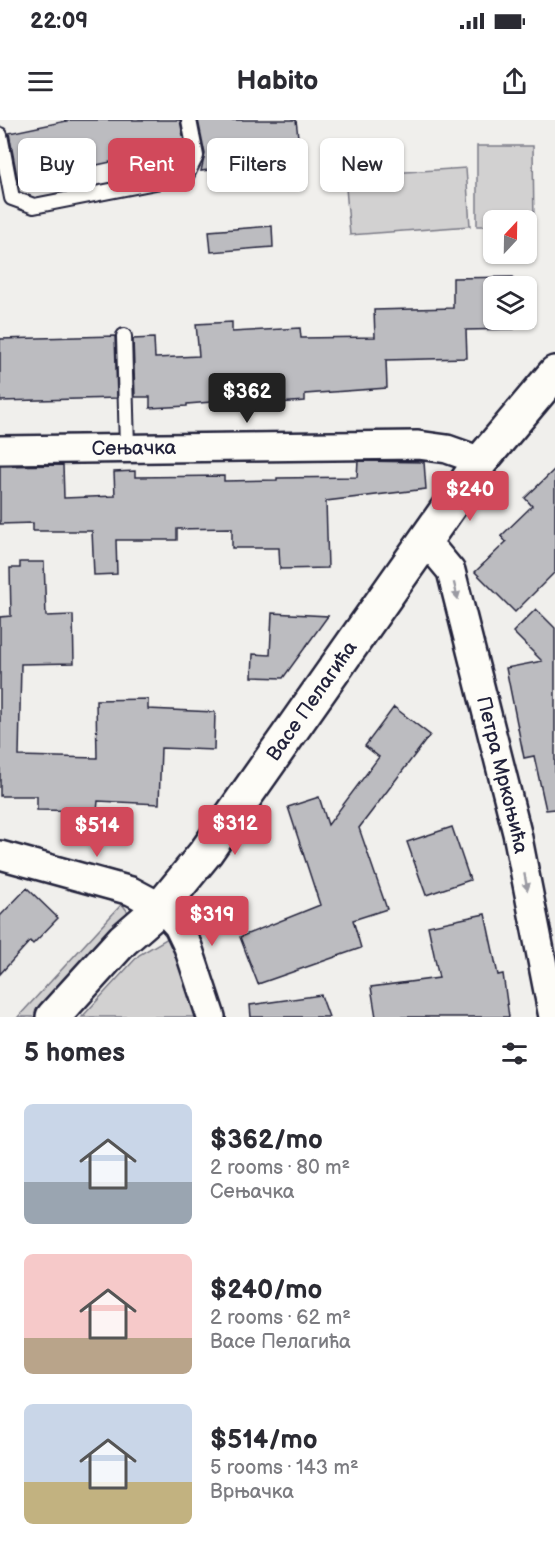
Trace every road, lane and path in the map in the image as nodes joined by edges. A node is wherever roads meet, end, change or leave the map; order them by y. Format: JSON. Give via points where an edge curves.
{"nodes":[{"id":1,"x":189,"y":120,"type":"edge"},
{"id":2,"x":0,"y":135,"type":"edge"},
{"id":3,"x":124,"y":336,"type":"dead end"},
{"id":4,"x":553,"y":380,"type":"edge"},
{"id":5,"x":127,"y":448,"type":"junction"},
{"id":6,"x":0,"y":450,"type":"edge"},
{"id":7,"x":481,"y":461,"type":"junction"},
{"id":8,"x":423,"y":545,"type":"junction"},
{"id":9,"x":0,"y":855,"type":"edge"},
{"id":10,"x":161,"y":908,"type":"junction"},
{"id":11,"x":53,"y":1017,"type":"edge"},
{"id":12,"x":211,"y":1017,"type":"edge"},
{"id":13,"x":553,"y":1017,"type":"edge"}],
"edges":[{"from":1,"to":2,"type":"lane","via":[[195,156],[186,176],[34,206],[12,198]]},
{"from":3,"to":5,"type":"lane"},
{"from":4,"to":7,"type":"street","name":"Васе Пелагића"},
{"from":5,"to":6,"type":"street","name":"Сењачка"},
{"from":5,"to":7,"type":"street","name":"Сењачка","via":[[418,445],[447,449]]},
{"from":7,"to":8,"type":"street","name":"Васе Пелагића"},
{"from":8,"to":10,"type":"street","name":"Васе Пелагића","via":[[206,852]]},
{"from":8,"to":13,"type":"street","name":"Петра Мркоњића","one_way":true,"via":[[451,571],[517,833]]},
{"from":9,"to":10,"type":"street","via":[[131,891]]},
{"from":10,"to":11,"type":"street","name":"Васе Пелагића","via":[[123,940]]},
{"from":10,"to":12,"type":"street","via":[[178,926],[188,947]]}]}
